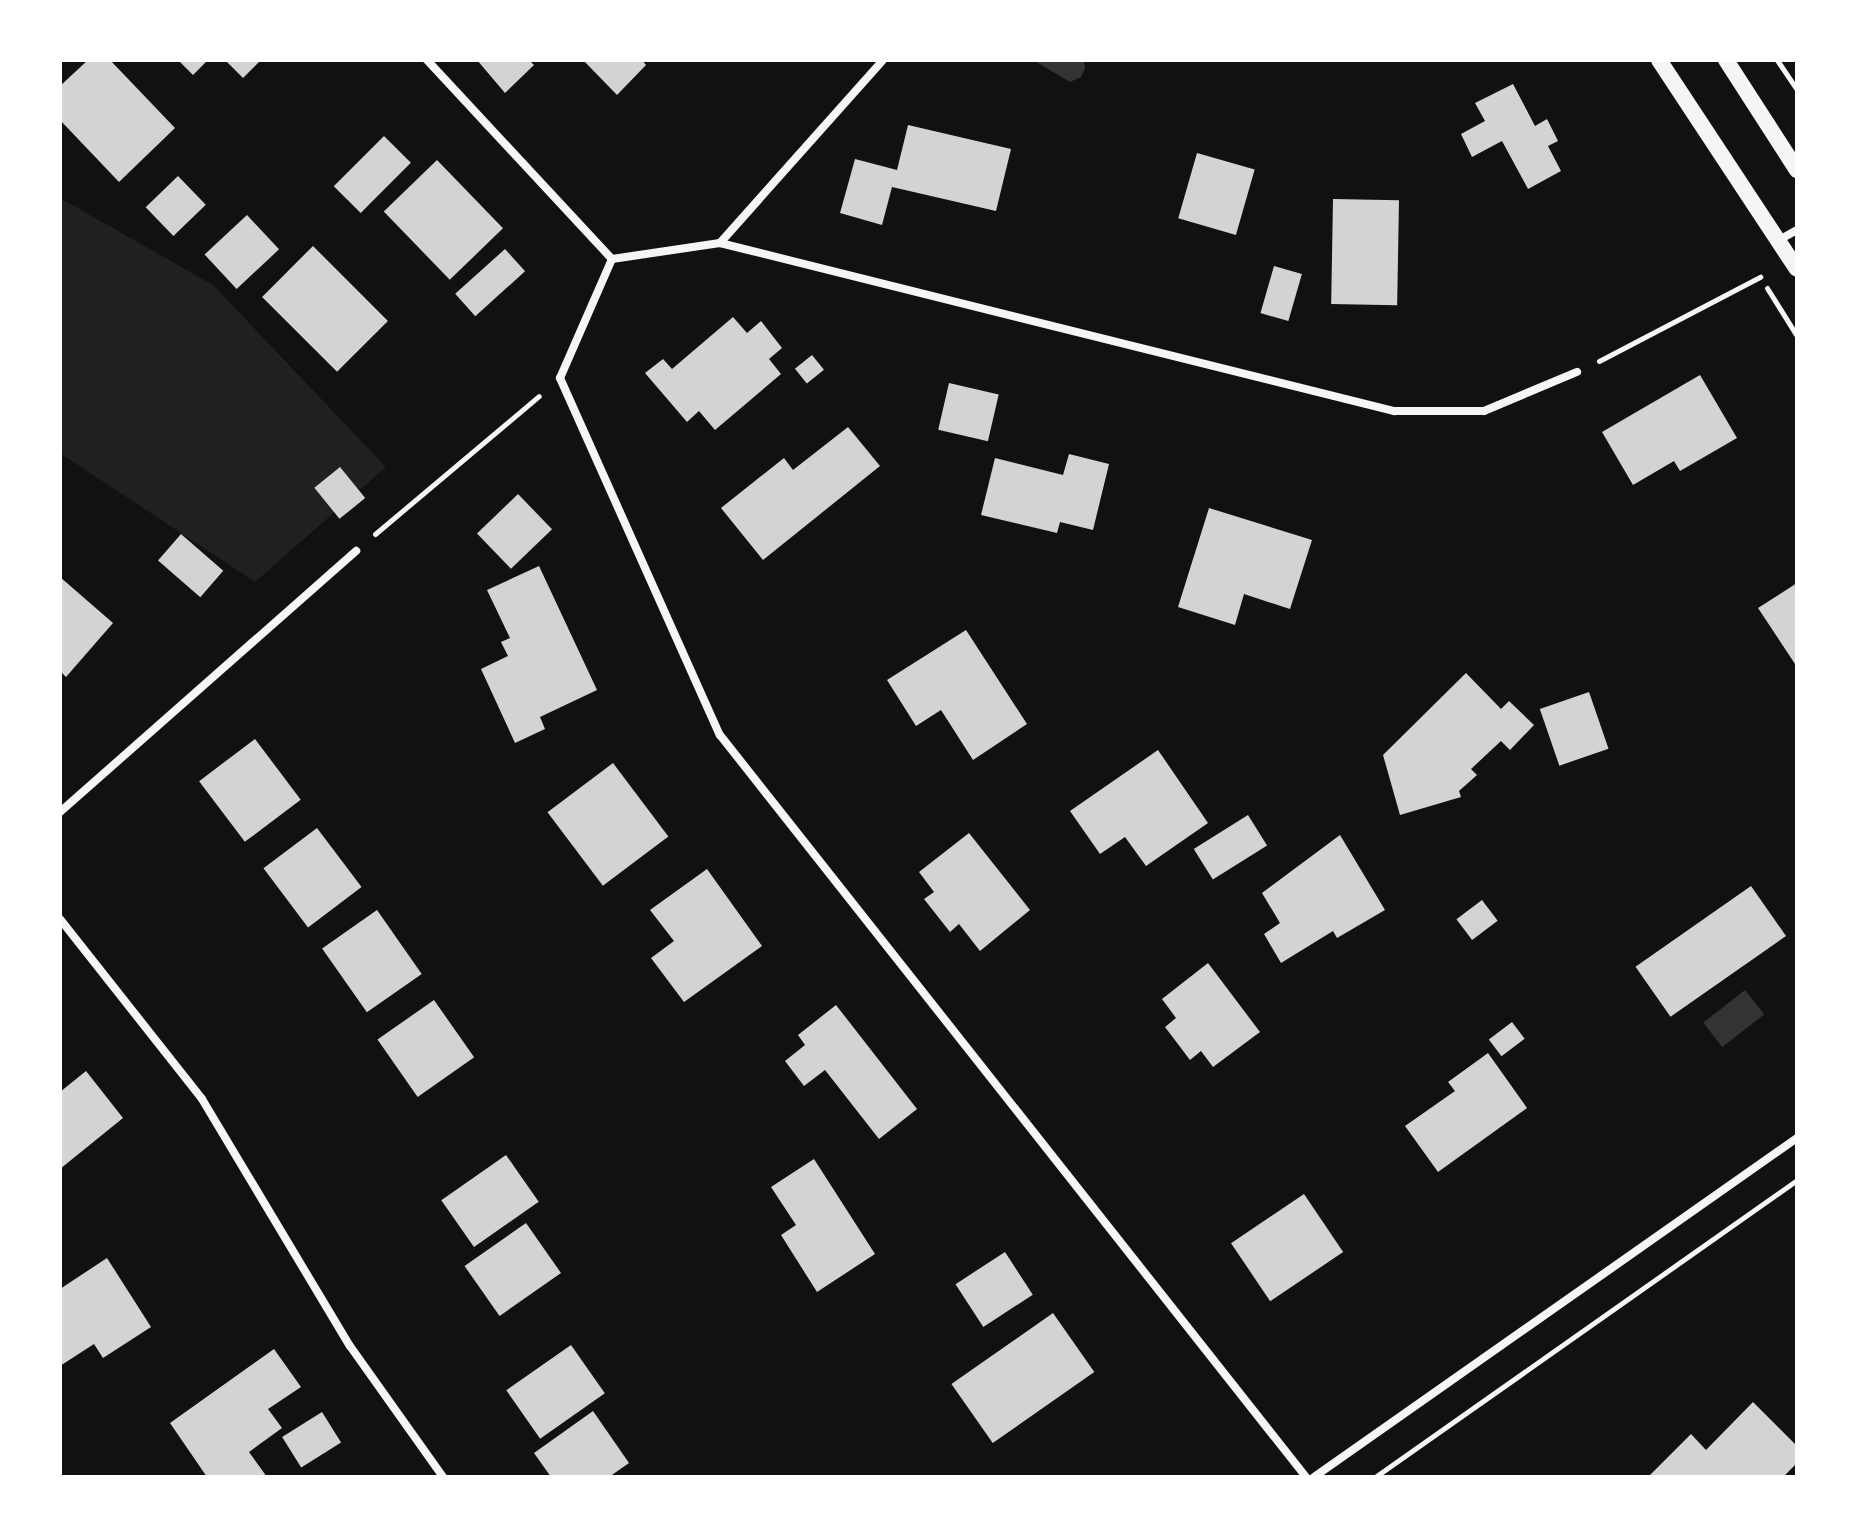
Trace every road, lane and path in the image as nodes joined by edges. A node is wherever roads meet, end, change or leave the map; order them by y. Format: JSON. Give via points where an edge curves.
{"nodes":[{"id":1,"x":427,"y":60,"type":"edge"},
{"id":2,"x":883,"y":60,"type":"edge"},
{"id":3,"x":1659,"y":60,"type":"edge"},
{"id":4,"x":1726,"y":60,"type":"edge"},
{"id":5,"x":1777,"y":60,"type":"edge"},
{"id":6,"x":1797,"y":90,"type":"edge"},
{"id":7,"x":1797,"y":170,"type":"edge"},
{"id":8,"x":1797,"y":230,"type":"edge"},
{"id":9,"x":1779,"y":240,"type":"junction"},
{"id":10,"x":720,"y":243,"type":"junction"},
{"id":11,"x":612,"y":259,"type":"junction"},
{"id":12,"x":1797,"y":269,"type":"edge"},
{"id":13,"x":1797,"y":336,"type":"edge"},
{"id":14,"x":1577,"y":372,"type":"joint"},
{"id":15,"x":560,"y":378,"type":"junction"},
{"id":16,"x":356,"y":551,"type":"joint"},
{"id":17,"x":60,"y":812,"type":"edge"},
{"id":18,"x":60,"y":919,"type":"edge"},
{"id":19,"x":1797,"y":1138,"type":"edge"},
{"id":20,"x":1797,"y":1180,"type":"edge"},
{"id":21,"x":443,"y":1477,"type":"edge"},
{"id":22,"x":1306,"y":1477,"type":"edge"},
{"id":23,"x":1314,"y":1477,"type":"edge"},
{"id":24,"x":1375,"y":1477,"type":"edge"}],
"edges":[{"from":1,"to":11,"type":"street"},
{"from":2,"to":10,"type":"street"},
{"from":3,"to":9,"type":"main road"},
{"from":4,"to":7,"type":"main road"},
{"from":5,"to":6,"type":"path"},
{"from":8,"to":9,"type":"street"},
{"from":9,"to":12,"type":"main road"},
{"from":10,"to":11,"type":"street"},
{"from":10,"to":14,"type":"street","via":[[1394,411],[1484,411]]},
{"from":11,"to":15,"type":"street"},
{"from":13,"to":14,"type":"path","via":[[1760,277]]},
{"from":15,"to":16,"type":"path"},
{"from":15,"to":22,"type":"street","via":[[720,735]]},
{"from":16,"to":17,"type":"street"},
{"from":18,"to":21,"type":"street","via":[[202,1099],[350,1346]]},
{"from":19,"to":23,"type":"street"},
{"from":20,"to":24,"type":"path"}]}
